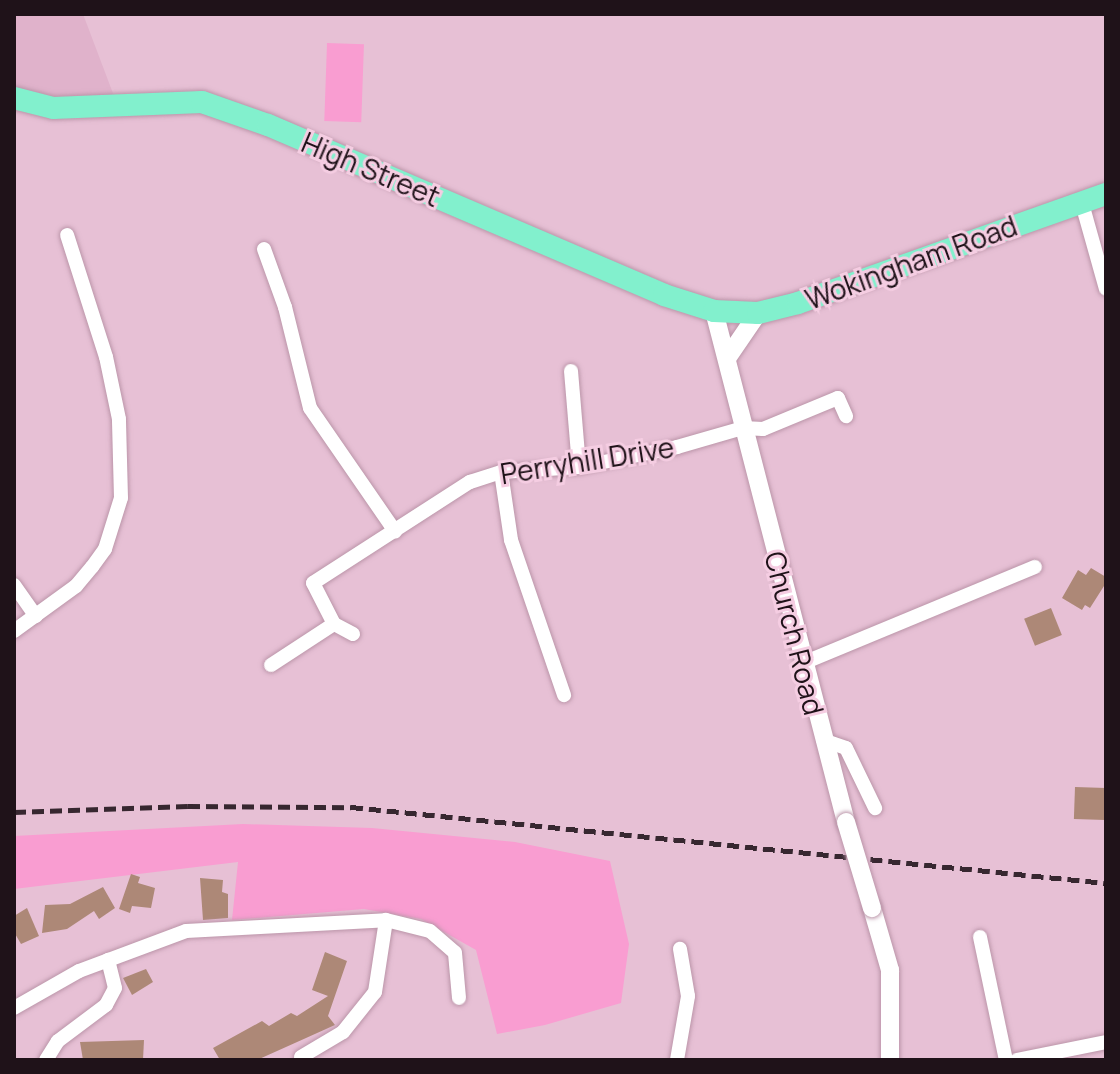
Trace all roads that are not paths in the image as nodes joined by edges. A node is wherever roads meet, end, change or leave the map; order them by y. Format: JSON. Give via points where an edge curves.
{"nodes":[{"id":1,"x":14,"y":98,"type":"edge"},
{"id":2,"x":1106,"y":194,"type":"edge"},
{"id":3,"x":1081,"y":200,"type":"junction"},
{"id":4,"x":67,"y":235,"type":"dead end"},
{"id":5,"x":264,"y":249,"type":"dead end"},
{"id":6,"x":1106,"y":289,"type":"edge"},
{"id":7,"x":714,"y":311,"type":"junction"},
{"id":8,"x":758,"y":313,"type":"junction"},
{"id":9,"x":728,"y":357,"type":"junction"},
{"id":10,"x":571,"y":371,"type":"dead end"},
{"id":11,"x":846,"y":416,"type":"dead end"},
{"id":12,"x":743,"y":428,"type":"junction"},
{"id":13,"x":579,"y":467,"type":"junction"},
{"id":14,"x":501,"y":472,"type":"junction"},
{"id":15,"x":395,"y":531,"type":"junction"},
{"id":16,"x":1035,"y":567,"type":"dead end"},
{"id":17,"x":14,"y":585,"type":"edge"},
{"id":18,"x":36,"y":616,"type":"junction"},
{"id":19,"x":334,"y":624,"type":"junction"},
{"id":20,"x":14,"y":631,"type":"edge"},
{"id":21,"x":353,"y":634,"type":"dead end"},
{"id":22,"x":803,"y":663,"type":"junction"},
{"id":23,"x":271,"y":665,"type":"dead end"},
{"id":24,"x":564,"y":695,"type":"dead end"},
{"id":25,"x":823,"y":740,"type":"junction"},
{"id":26,"x":875,"y":808,"type":"dead end"},
{"id":27,"x":386,"y":920,"type":"junction"},
{"id":28,"x":980,"y":937,"type":"dead end"},
{"id":29,"x":680,"y":949,"type":"dead end"},
{"id":30,"x":108,"y":960,"type":"junction"},
{"id":31,"x":459,"y":998,"type":"dead end"},
{"id":32,"x":14,"y":1008,"type":"edge"},
{"id":33,"x":1106,"y":1042,"type":"edge"},
{"id":34,"x":301,"y":1057,"type":"dead end"},
{"id":35,"x":1039,"y":1058,"type":"edge"},
{"id":36,"x":46,"y":1060,"type":"edge"},
{"id":37,"x":677,"y":1060,"type":"edge"},
{"id":38,"x":890,"y":1060,"type":"edge"},
{"id":39,"x":1006,"y":1060,"type":"edge"},
{"id":40,"x":1017,"y":1060,"type":"edge"}],
"edges":[{"from":1,"to":7,"type":"main road","name":"High Street","via":[[53,108],[202,102],[268,125],[664,295]]},
{"from":2,"to":3,"type":"main road","name":"Wokingham Road"},
{"from":3,"to":6,"type":"street"},
{"from":3,"to":8,"type":"main road","name":"Wokingham Road"},
{"from":4,"to":18,"type":"street","via":[[106,357],[119,419],[121,498],[105,549],[76,586]]},
{"from":5,"to":15,"type":"street","via":[[285,307],[310,408]]},
{"from":7,"to":8,"type":"main road","name":"Wokingham Road"},
{"from":7,"to":9,"type":"street","name":"Church Road"},
{"from":8,"to":9,"type":"street"},
{"from":9,"to":12,"type":"street","name":"Church Road"},
{"from":10,"to":13,"type":"street"},
{"from":11,"to":12,"type":"street","name":"Perryhill Drive","via":[[838,398],[763,429]]},
{"from":12,"to":13,"type":"street","name":"Perryhill Drive"},
{"from":12,"to":22,"type":"street","name":"Church Road"},
{"from":13,"to":14,"type":"street","name":"Perryhill Drive"},
{"from":14,"to":15,"type":"street","name":"Perryhill Drive","via":[[470,482]]},
{"from":14,"to":24,"type":"street","via":[[511,540]]},
{"from":15,"to":19,"type":"street","name":"Perryhill Drive","via":[[313,583]]},
{"from":16,"to":22,"type":"street"},
{"from":17,"to":18,"type":"street"},
{"from":18,"to":20,"type":"street"},
{"from":19,"to":21,"type":"street"},
{"from":19,"to":23,"type":"street"},
{"from":22,"to":25,"type":"street","name":"Church Road"},
{"from":25,"to":26,"type":"street","via":[[846,748]]},
{"from":25,"to":38,"type":"street","name":"Church Road","bridge":true,"via":[[890,970]]},
{"from":27,"to":30,"type":"street","via":[[186,931]]},
{"from":27,"to":31,"type":"street","via":[[430,931],[455,953]]},
{"from":27,"to":34,"type":"street","via":[[375,992],[343,1032]]},
{"from":28,"to":39,"type":"street"},
{"from":29,"to":37,"type":"street","via":[[688,996]]},
{"from":30,"to":32,"type":"street"},
{"from":30,"to":36,"type":"street","via":[[115,988],[106,1005],[58,1041]]},
{"from":33,"to":35,"type":"street"},
{"from":35,"to":40,"type":"street"}]}
